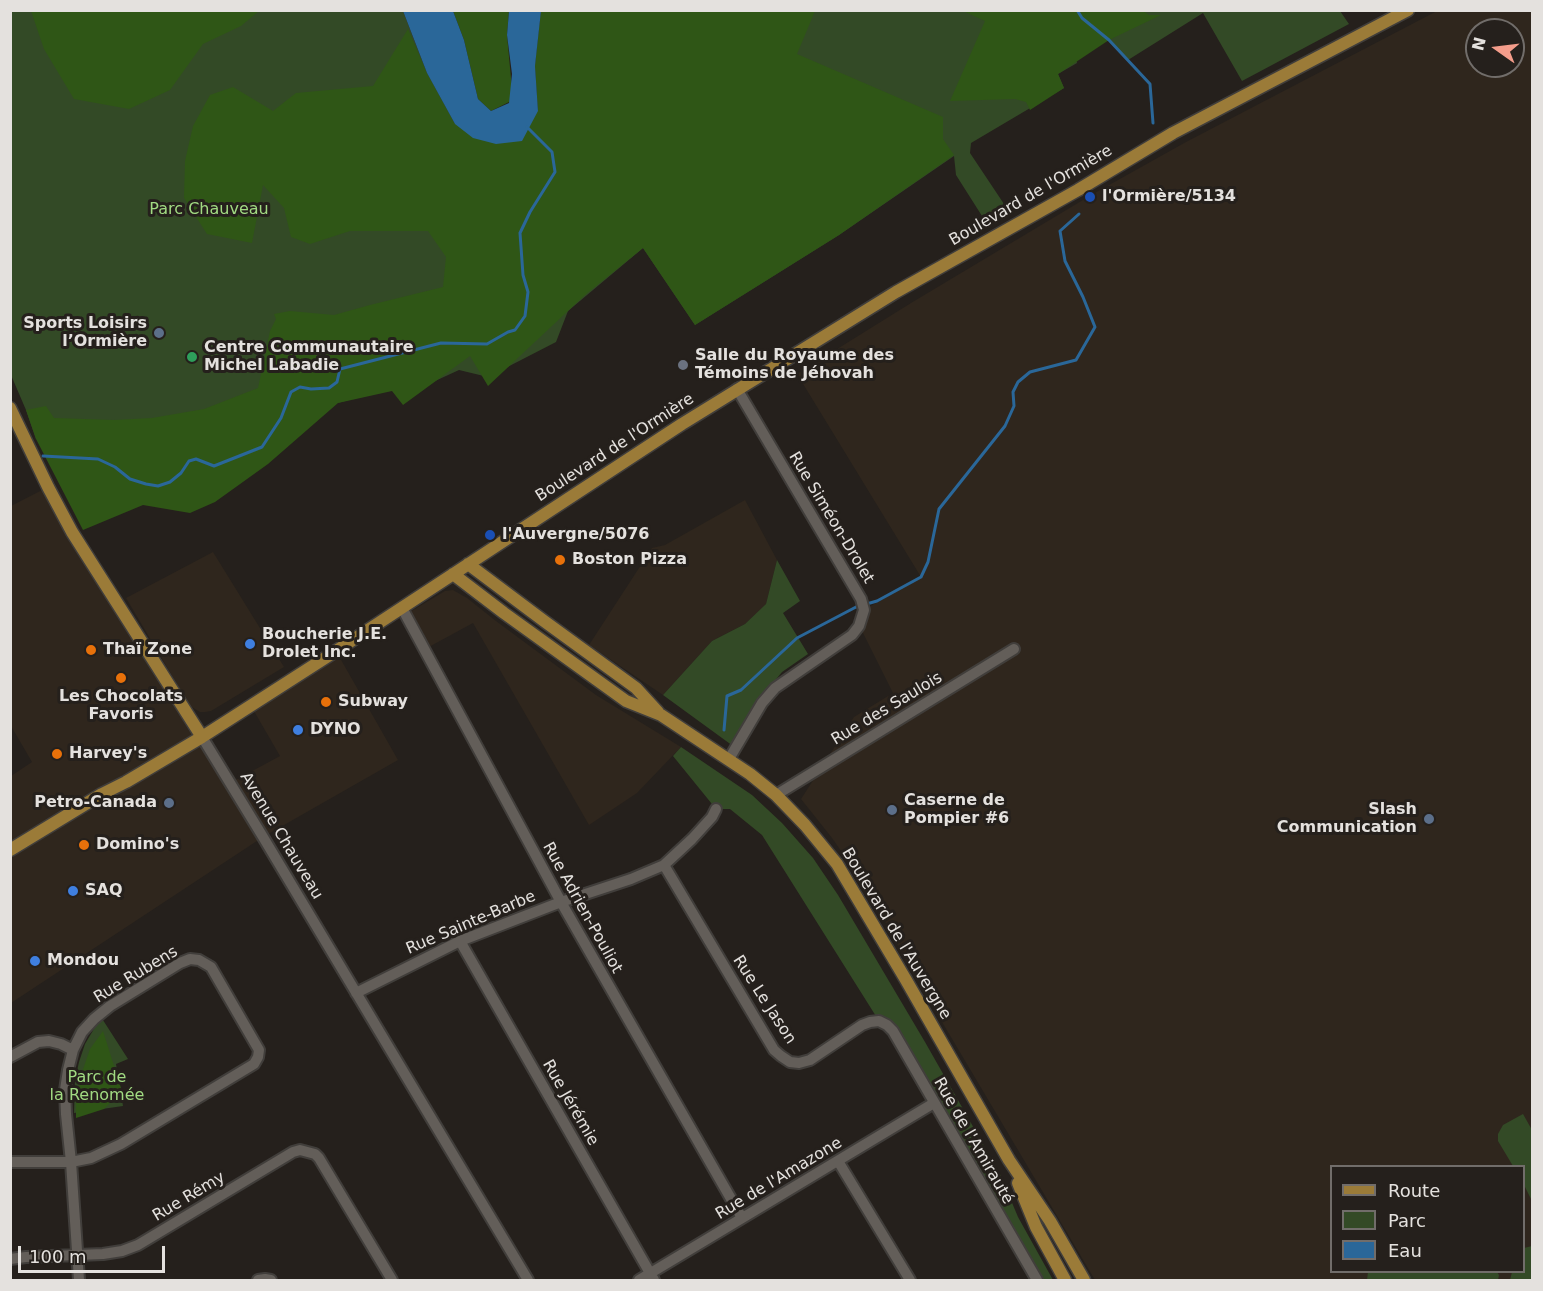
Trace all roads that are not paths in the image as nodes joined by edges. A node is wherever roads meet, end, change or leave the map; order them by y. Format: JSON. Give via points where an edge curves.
{"nodes":[{"id":1,"x":1408,"y":10,"type":"edge"},
{"id":2,"x":737,"y":389,"type":"junction"},
{"id":3,"x":10,"y":408,"type":"edge"},
{"id":4,"x":468,"y":564,"type":"junction"},
{"id":5,"x":453,"y":574,"type":"junction"},
{"id":6,"x":402,"y":608,"type":"junction"},
{"id":7,"x":1014,"y":649,"type":"dead end"},
{"id":8,"x":661,"y":715,"type":"junction"},
{"id":9,"x":202,"y":737,"type":"junction"},
{"id":10,"x":729,"y":759,"type":"junction"},
{"id":11,"x":776,"y":795,"type":"junction"},
{"id":12,"x":717,"y":809,"type":"dead end"},
{"id":13,"x":11,"y":849,"type":"edge"},
{"id":14,"x":664,"y":865,"type":"junction"},
{"id":15,"x":561,"y":902,"type":"junction"},
{"id":16,"x":460,"y":941,"type":"junction"},
{"id":17,"x":356,"y":993,"type":"junction"},
{"id":18,"x":879,"y":1021,"type":"joint"},
{"id":19,"x":74,"y":1050,"type":"junction"},
{"id":20,"x":10,"y":1057,"type":"edge"},
{"id":21,"x":934,"y":1103,"type":"junction"},
{"id":22,"x":1009,"y":1160,"type":"junction"},
{"id":23,"x":10,"y":1161,"type":"edge"},
{"id":24,"x":838,"y":1161,"type":"junction"},
{"id":25,"x":71,"y":1162,"type":"junction"},
{"id":26,"x":742,"y":1218,"type":"junction"},
{"id":27,"x":77,"y":1255,"type":"junction"},
{"id":28,"x":10,"y":1259,"type":"edge"},
{"id":29,"x":652,"y":1277,"type":"edge"},
{"id":30,"x":80,"y":1281,"type":"edge"},
{"id":31,"x":258,"y":1281,"type":"edge"},
{"id":32,"x":271,"y":1281,"type":"edge"},
{"id":33,"x":392,"y":1281,"type":"edge"},
{"id":34,"x":528,"y":1281,"type":"edge"},
{"id":35,"x":639,"y":1281,"type":"edge"},
{"id":36,"x":910,"y":1281,"type":"edge"},
{"id":37,"x":1037,"y":1281,"type":"edge"},
{"id":38,"x":1065,"y":1281,"type":"edge"},
{"id":39,"x":1084,"y":1281,"type":"edge"}],
"edges":[{"from":1,"to":2,"type":"main road","name":"Boulevard de l'Ormière","via":[[1173,134],[896,292]]},
{"from":2,"to":4,"type":"main road","name":"Boulevard de l'Ormière"},
{"from":2,"to":10,"type":"street","name":"Rue Siméon-Drolet","via":[[863,604],[859,626],[852,635],[775,688]]},
{"from":3,"to":9,"type":"main road","name":"Avenue Chauveau","via":[[72,532]]},
{"from":4,"to":5,"type":"main road","name":"Boulevard de l'Ormière"},
{"from":4,"to":8,"type":"main road","name":"Boulevard de l'Auvergne","via":[[636,688]]},
{"from":5,"to":6,"type":"main road","name":"Boulevard de l'Ormière"},
{"from":5,"to":8,"type":"main road","name":"Boulevard de l'Auvergne","via":[[626,701]]},
{"from":6,"to":9,"type":"main road","name":"Boulevard de l'Ormière"},
{"from":6,"to":15,"type":"street","name":"Rue Adrien-Pouliot"},
{"from":7,"to":11,"type":"street","name":"Rue des Saulois"},
{"from":8,"to":10,"type":"main road","name":"Boulevard de l'Auvergne"},
{"from":9,"to":13,"type":"main road","name":"Boulevard de l'Ormière"},
{"from":9,"to":17,"type":"street","name":"Avenue Chauveau"},
{"from":10,"to":11,"type":"main road","name":"Boulevard de l'Auvergne"},
{"from":11,"to":22,"type":"main road","name":"Boulevard de l'Auvergne","via":[[837,864]]},
{"from":12,"to":14,"type":"street","name":"Rue Sainte-Barbe"},
{"from":14,"to":15,"type":"street","name":"Rue Sainte-Barbe"},
{"from":14,"to":18,"type":"street","name":"Rue Le Jason","via":[[781,1056],[790,1062],[810,1060],[862,1025]]},
{"from":15,"to":16,"type":"street","name":"Rue Sainte-Barbe"},
{"from":15,"to":26,"type":"street","name":"Rue Adrien-Pouliot"},
{"from":16,"to":17,"type":"street","name":"Rue Sainte-Barbe"},
{"from":16,"to":29,"type":"street","name":"Rue Jérémie"},
{"from":17,"to":34,"type":"street","name":"Avenue Chauveau"},
{"from":18,"to":21,"type":"street","name":"Rue de l'Amirauté","via":[[893,1031]]},
{"from":19,"to":20,"type":"street","via":[[49,1041],[38,1042]]},
{"from":19,"to":25,"type":"street","via":[[65,1090]]},
{"from":19,"to":25,"type":"street","name":"Rue Rubens","via":[[82,1032],[110,1006],[190,959],[211,967],[259,1050],[254,1064],[121,1144],[91,1158]]},
{"from":21,"to":24,"type":"street","name":"Rue de l'Amazone"},
{"from":21,"to":37,"type":"street","name":"Rue de l'Amirauté"},
{"from":22,"to":38,"type":"main road","name":"Boulevard de l'Auvergne","via":[[1036,1227]]},
{"from":22,"to":39,"type":"main road","name":"Boulevard de l'Auvergne"},
{"from":23,"to":25,"type":"street","name":"Rue Rubens"},
{"from":24,"to":26,"type":"street","name":"Rue de l'Amazone"},
{"from":24,"to":36,"type":"street"},
{"from":25,"to":27,"type":"street"},
{"from":26,"to":29,"type":"street","name":"Rue de l'Amazone"},
{"from":27,"to":28,"type":"street","name":"Rue Rémy"},
{"from":27,"to":30,"type":"street"},
{"from":27,"to":33,"type":"street","name":"Rue Rémy","via":[[122,1251],[138,1245],[300,1150],[319,1158]]},
{"from":29,"to":35,"type":"street","name":"Rue de l'Amazone"},
{"from":31,"to":32,"type":"street"}]}
